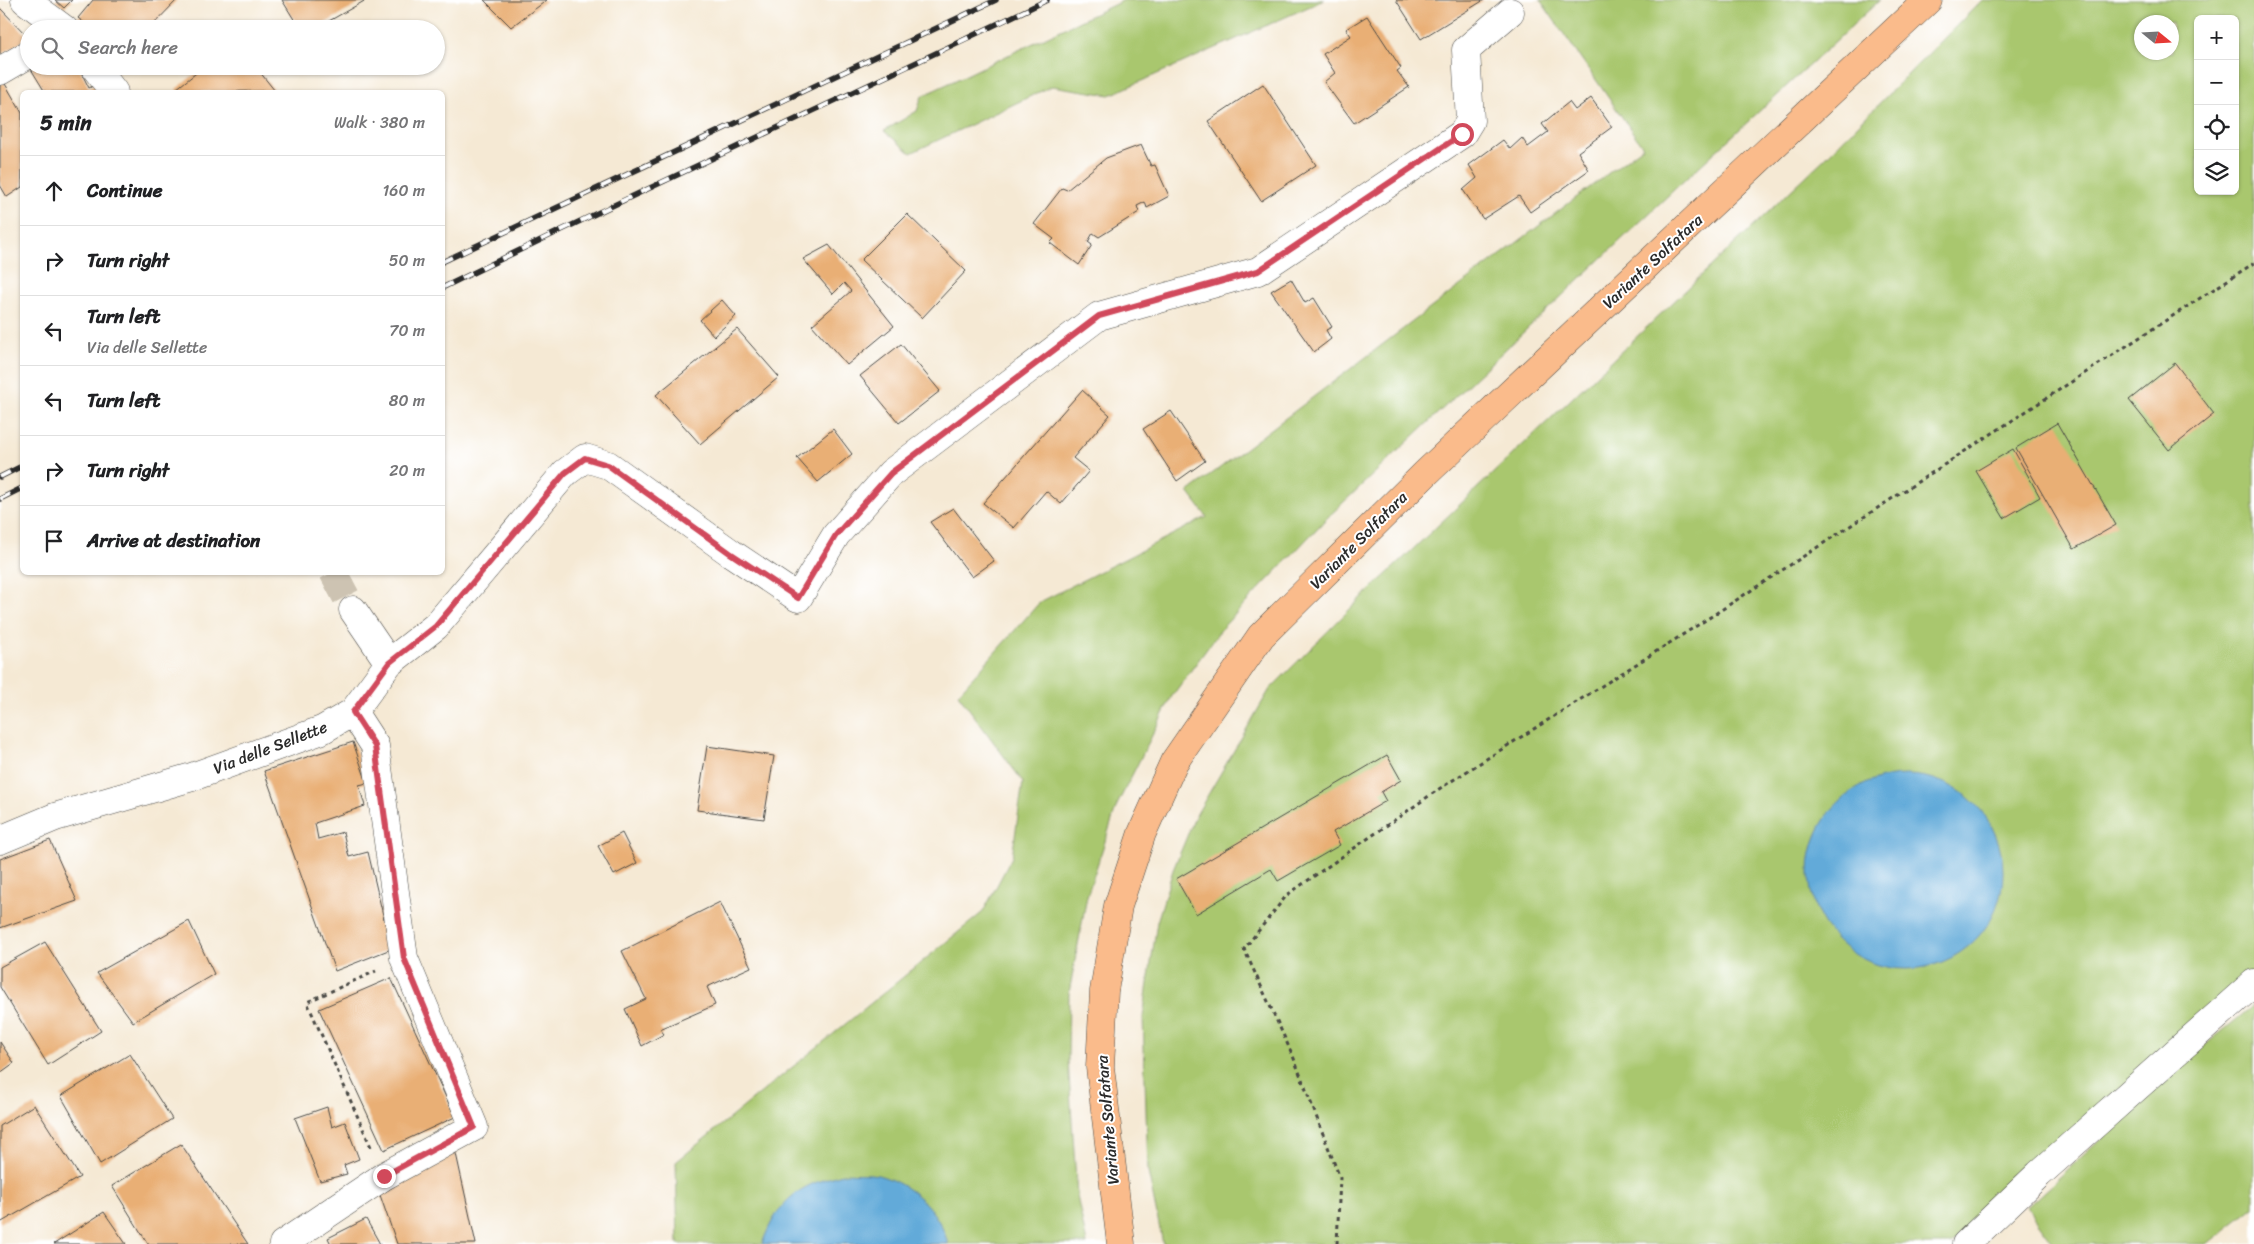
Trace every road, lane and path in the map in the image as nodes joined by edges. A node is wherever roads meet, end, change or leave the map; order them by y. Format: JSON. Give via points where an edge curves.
{"nodes":[{"id":1,"x":26,"y":0,"type":"edge"},
{"id":2,"x":1928,"y":0,"type":"edge"},
{"id":3,"x":1510,"y":12,"type":"dead end"},
{"id":4,"x":52,"y":20,"type":"edge"},
{"id":5,"x":20,"y":59,"type":"edge"},
{"id":6,"x":0,"y":71,"type":"edge"},
{"id":7,"x":101,"y":75,"type":"edge"},
{"id":8,"x":112,"y":90,"type":"edge"},
{"id":9,"x":2254,"y":263,"type":"edge"},
{"id":10,"x":353,"y":610,"type":"tunnel mouth"},
{"id":11,"x":389,"y":663,"type":"junction"},
{"id":12,"x":353,"y":712,"type":"junction"},
{"id":13,"x":0,"y":840,"type":"edge"},
{"id":14,"x":404,"y":958,"type":"junction"},
{"id":15,"x":2254,"y":983,"type":"edge"},
{"id":16,"x":384,"y":1176,"type":"junction"},
{"id":17,"x":283,"y":1244,"type":"edge"},
{"id":18,"x":1121,"y":1244,"type":"edge"},
{"id":19,"x":1337,"y":1244,"type":"edge"},
{"id":20,"x":1966,"y":1244,"type":"edge"}],
"edges":[{"from":1,"to":4,"type":"street"},
{"from":2,"to":18,"type":"main road","name":"Variante Solfatara","via":[[1425,474],[1261,636],[1174,762],[1142,833],[1118,906],[1104,991],[1100,1067]]},
{"from":3,"to":11,"type":"street","name":"Via delle Sellette","via":[[1466,50],[1470,121],[1462,134],[1258,271],[1099,316],[891,473],[836,535],[798,598],[608,465],[585,458],[565,473],[436,626]]},
{"from":5,"to":6,"type":"street"},
{"from":7,"to":8,"type":"street"},
{"from":9,"to":19,"type":"path","via":[[1698,625],[1439,789],[1287,895],[1244,949],[1293,1056],[1340,1178]]},
{"from":10,"to":11,"type":"street"},
{"from":11,"to":12,"type":"street","name":"Via delle Sellette"},
{"from":12,"to":13,"type":"street","name":"Via delle Sellette","via":[[322,730],[192,777],[54,817]]},
{"from":12,"to":14,"type":"street","via":[[375,746]]},
{"from":14,"to":16,"type":"street","via":[[474,1127]]},
{"from":14,"to":16,"type":"path","via":[[307,1002]]},
{"from":15,"to":20,"type":"street","via":[[2039,1174]]},
{"from":16,"to":17,"type":"street"}]}
